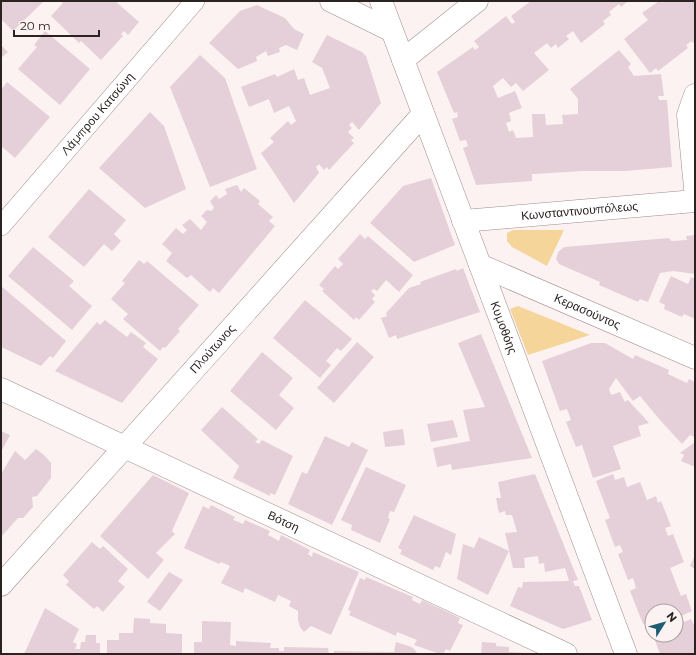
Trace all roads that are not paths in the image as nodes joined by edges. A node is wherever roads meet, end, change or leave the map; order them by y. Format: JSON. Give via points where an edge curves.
{"nodes":[{"id":1,"x":194,"y":1,"type":"edge"},
{"id":2,"x":331,"y":1,"type":"edge"},
{"id":3,"x":381,"y":1,"type":"edge"},
{"id":4,"x":477,"y":1,"type":"edge"},
{"id":5,"x":392,"y":31,"type":"junction"},
{"id":6,"x":403,"y":60,"type":"junction"},
{"id":7,"x":695,"y":95,"type":"edge"},
{"id":8,"x":424,"y":114,"type":"junction"},
{"id":9,"x":695,"y":188,"type":"edge"},
{"id":10,"x":695,"y":201,"type":"edge"},
{"id":11,"x":463,"y":221,"type":"junction"},
{"id":12,"x":1,"y":226,"type":"edge"},
{"id":13,"x":480,"y":265,"type":"junction"},
{"id":14,"x":695,"y":358,"type":"edge"},
{"id":15,"x":1,"y":389,"type":"edge"},
{"id":16,"x":124,"y":447,"type":"junction"},
{"id":17,"x":1,"y":585,"type":"edge"},
{"id":18,"x":566,"y":654,"type":"edge"},
{"id":19,"x":626,"y":654,"type":"edge"}],
"edges":[{"from":1,"to":12,"type":"street","name":"Λάμπρου Κατσώνη"},
{"from":2,"to":5,"type":"street"},
{"from":3,"to":5,"type":"street","name":"Κυμοθόης"},
{"from":4,"to":6,"type":"street"},
{"from":5,"to":6,"type":"street","name":"Κυμοθόης"},
{"from":6,"to":8,"type":"street","name":"Κυμοθόης"},
{"from":7,"to":9,"type":"street","via":[[688,114]]},
{"from":8,"to":11,"type":"street","name":"Κυμοθόης"},
{"from":8,"to":16,"type":"street","name":"Πλούτωνος"},
{"from":10,"to":11,"type":"street","name":"Κωνσταντινουπόλεως"},
{"from":11,"to":13,"type":"street","name":"Κυμοθόης"},
{"from":13,"to":14,"type":"street","name":"Κερασούντος"},
{"from":13,"to":19,"type":"street","name":"Κυμοθόης"},
{"from":15,"to":16,"type":"street","name":"Βότση"},
{"from":16,"to":17,"type":"street","name":"Πλούτωνος"},
{"from":16,"to":18,"type":"street","name":"Βότση"}]}
